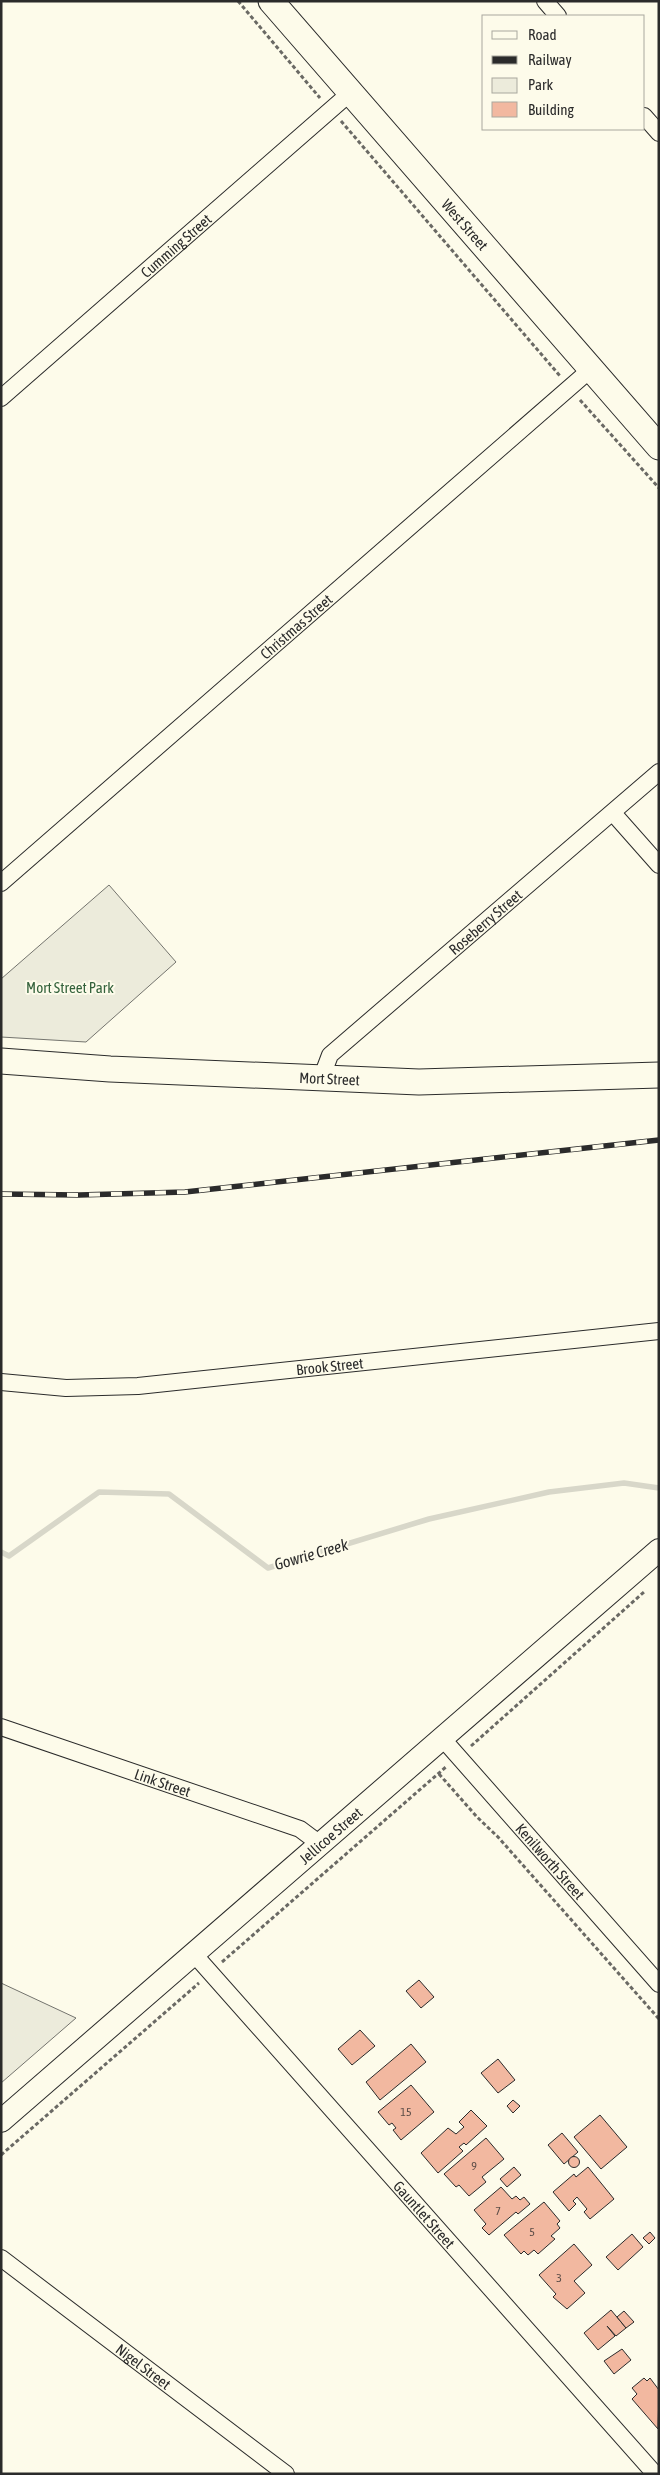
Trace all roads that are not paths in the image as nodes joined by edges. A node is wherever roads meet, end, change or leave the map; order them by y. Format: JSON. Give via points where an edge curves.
{"nodes":[{"id":1,"x":271,"y":1,"type":"edge"},
{"id":2,"x":545,"y":1,"type":"edge"},
{"id":3,"x":557,"y":15,"type":"edge"},
{"id":4,"x":350,"y":93,"type":"junction"},
{"id":5,"x":645,"y":117,"type":"edge"},
{"id":6,"x":659,"y":133,"type":"edge"},
{"id":7,"x":591,"y":369,"type":"junction"},
{"id":8,"x":1,"y":398,"type":"edge"},
{"id":9,"x":659,"y":447,"type":"edge"},
{"id":10,"x":659,"y":772,"type":"edge"},
{"id":11,"x":613,"y":813,"type":"junction"},
{"id":12,"x":659,"y":865,"type":"edge"},
{"id":13,"x":1,"y":883,"type":"edge"},
{"id":14,"x":1,"y":1061,"type":"edge"},
{"id":15,"x":659,"y":1076,"type":"edge"},
{"id":16,"x":321,"y":1079,"type":"junction"},
{"id":17,"x":659,"y":1331,"type":"edge"},
{"id":18,"x":1,"y":1382,"type":"edge"},
{"id":19,"x":659,"y":1550,"type":"edge"},
{"id":20,"x":1,"y":1727,"type":"edge"},
{"id":21,"x":442,"y":1738,"type":"junction"},
{"id":22,"x":320,"y":1844,"type":"junction"},
{"id":23,"x":193,"y":1954,"type":"junction"},
{"id":24,"x":659,"y":1984,"type":"edge"},
{"id":25,"x":1,"y":2121,"type":"edge"},
{"id":26,"x":1,"y":2258,"type":"edge"},
{"id":27,"x":286,"y":2474,"type":"edge"},
{"id":28,"x":655,"y":2474,"type":"edge"}],
"edges":[{"from":1,"to":4,"type":"main road","name":"West Street"},
{"from":2,"to":3,"type":"street"},
{"from":4,"to":7,"type":"main road","name":"West Street"},
{"from":4,"to":8,"type":"street","name":"Cumming Street"},
{"from":5,"to":6,"type":"street"},
{"from":7,"to":9,"type":"main road","name":"West Street"},
{"from":7,"to":13,"type":"street","name":"Christmas Street"},
{"from":10,"to":11,"type":"street","name":"Roseberry Street"},
{"from":11,"to":12,"type":"street"},
{"from":11,"to":16,"type":"street","name":"Roseberry Street","via":[[330,1055]]},
{"from":14,"to":16,"type":"main road","name":"Mort Street"},
{"from":15,"to":16,"type":"main road","name":"Mort Street","via":[[419,1082]]},
{"from":17,"to":18,"type":"street","name":"Brook Street","via":[[138,1386],[66,1388]]},
{"from":19,"to":21,"type":"main road","name":"Jellicoe Street"},
{"from":20,"to":22,"type":"street","name":"Link Street","via":[[300,1829]]},
{"from":21,"to":22,"type":"main road","name":"Jellicoe Street"},
{"from":21,"to":24,"type":"street","name":"Kenilworth Street"},
{"from":22,"to":23,"type":"main road","name":"Jellicoe Street"},
{"from":23,"to":25,"type":"main road","name":"Jellicoe Street"},
{"from":23,"to":28,"type":"street","name":"Gauntlet Street"},
{"from":26,"to":27,"type":"street","name":"Nigel Street"}]}
